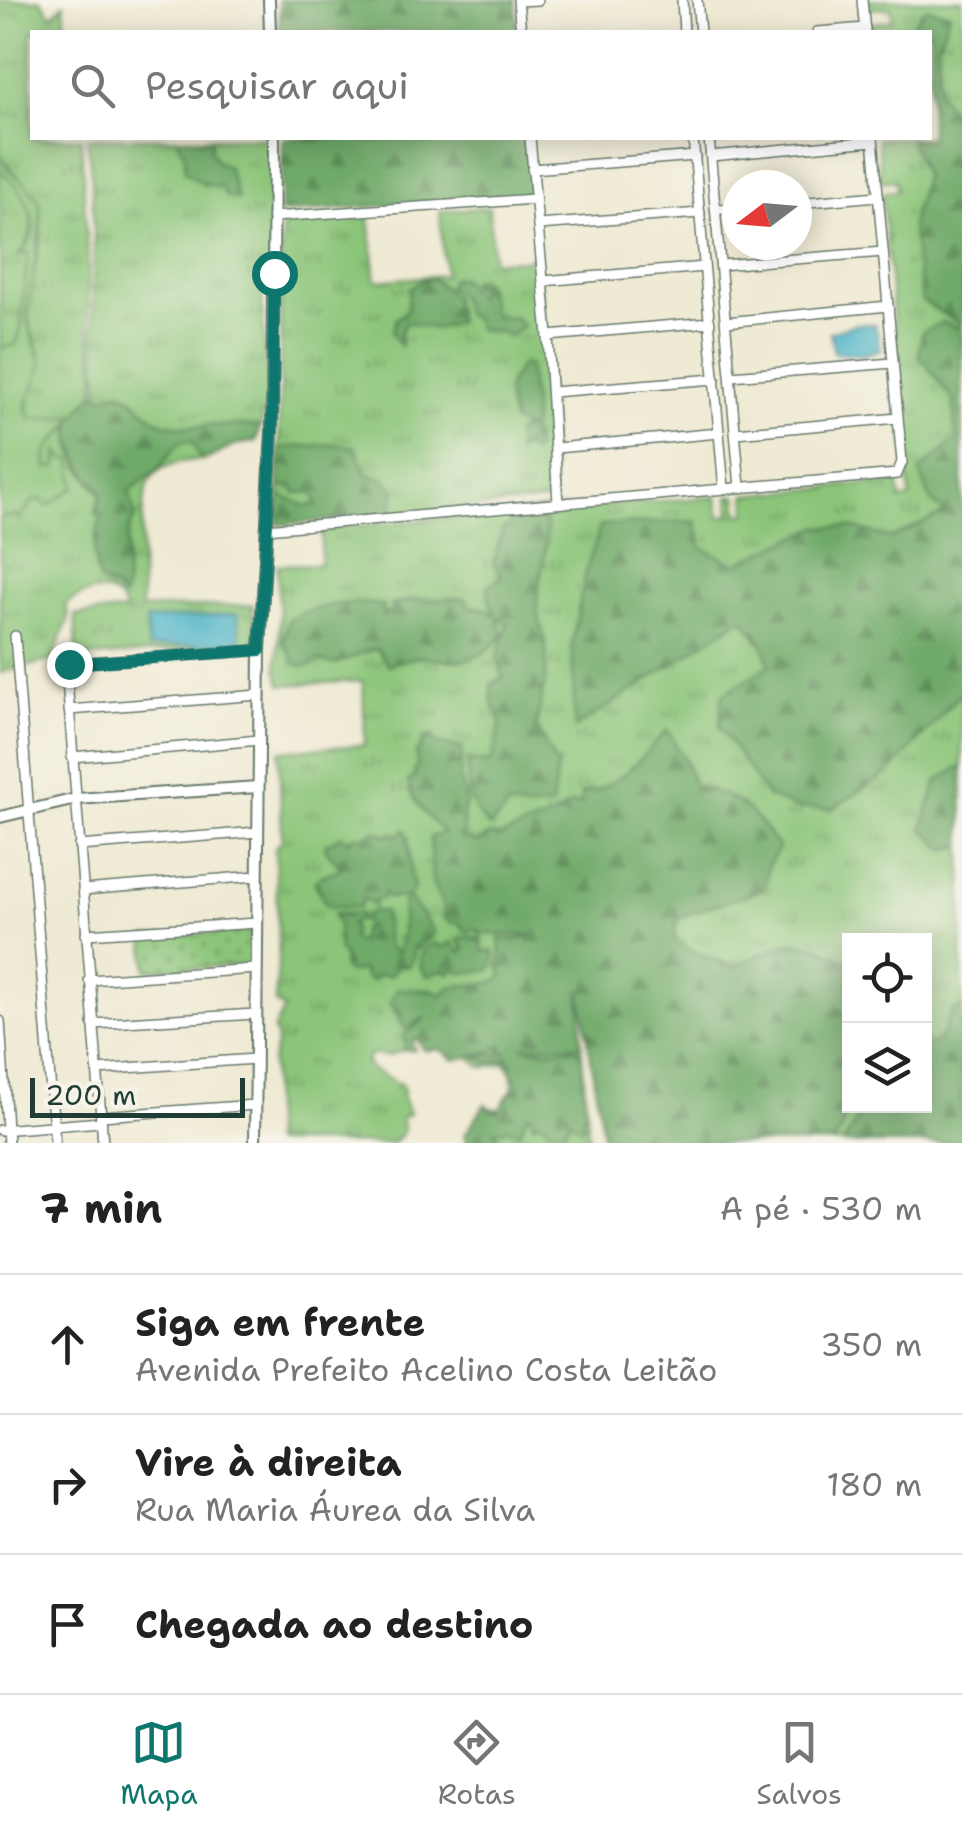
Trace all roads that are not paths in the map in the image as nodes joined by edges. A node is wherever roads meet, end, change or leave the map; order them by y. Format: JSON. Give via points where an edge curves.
{"nodes":[{"id":1,"x":269,"y":0,"type":"edge"},
{"id":2,"x":538,"y":0,"type":"edge"},
{"id":3,"x":682,"y":0,"type":"edge"},
{"id":4,"x":697,"y":0,"type":"edge"},
{"id":5,"x":862,"y":0,"type":"edge"},
{"id":6,"x":519,"y":1,"type":"edge"},
{"id":7,"x":270,"y":30,"type":"edge"},
{"id":8,"x":522,"y":30,"type":"edge"},
{"id":9,"x":684,"y":30,"type":"edge"},
{"id":10,"x":700,"y":30,"type":"edge"},
{"id":11,"x":865,"y":30,"type":"edge"},
{"id":12,"x":274,"y":140,"type":"edge"},
{"id":13,"x":530,"y":140,"type":"edge"},
{"id":14,"x":693,"y":140,"type":"edge"},
{"id":15,"x":709,"y":140,"type":"edge"},
{"id":16,"x":863,"y":140,"type":"edge"},
{"id":17,"x":873,"y":140,"type":"edge"},
{"id":18,"x":695,"y":156,"type":"junction"},
{"id":19,"x":711,"y":156,"type":"junction"},
{"id":20,"x":532,"y":169,"type":"junction"},
{"id":21,"x":878,"y":196,"type":"junction"},
{"id":22,"x":535,"y":199,"type":"junction"},
{"id":23,"x":812,"y":201,"type":"edge"},
{"id":24,"x":716,"y":209,"type":"junction"},
{"id":25,"x":722,"y":209,"type":"edge"},
{"id":26,"x":700,"y":213,"type":"junction"},
{"id":27,"x":273,"y":216,"type":"junction"},
{"id":28,"x":538,"y":225,"type":"junction"},
{"id":29,"x":702,"y":233,"type":"junction"},
{"id":30,"x":718,"y":234,"type":"junction"},
{"id":31,"x":883,"y":252,"type":"junction"},
{"id":32,"x":721,"y":265,"type":"junction"},
{"id":33,"x":704,"y":267,"type":"junction"},
{"id":34,"x":543,"y":281,"type":"junction"},
{"id":35,"x":888,"y":306,"type":"junction"},
{"id":36,"x":710,"y":322,"type":"junction"},
{"id":37,"x":726,"y":322,"type":"junction"},
{"id":38,"x":548,"y":336,"type":"junction"},
{"id":39,"x":712,"y":350,"type":"junction"},
{"id":40,"x":728,"y":353,"type":"junction"},
{"id":41,"x":893,"y":363,"type":"junction"},
{"id":42,"x":731,"y":376,"type":"junction"},
{"id":43,"x":714,"y":378,"type":"junction"},
{"id":44,"x":552,"y":392,"type":"junction"},
{"id":45,"x":898,"y":418,"type":"junction"},
{"id":46,"x":719,"y":433,"type":"junction"},
{"id":47,"x":736,"y":433,"type":"junction"},
{"id":48,"x":556,"y":448,"type":"junction"},
{"id":49,"x":740,"y":487,"type":"junction"},
{"id":50,"x":724,"y":489,"type":"junction"},
{"id":51,"x":558,"y":502,"type":"junction"},
{"id":52,"x":266,"y":529,"type":"junction"},
{"id":53,"x":15,"y":636,"type":"dead end"},
{"id":54,"x":260,"y":650,"type":"junction"},
{"id":55,"x":260,"y":696,"type":"junction"},
{"id":56,"x":69,"y":710,"type":"junction"},
{"id":57,"x":259,"y":740,"type":"junction"},
{"id":58,"x":72,"y":756,"type":"junction"},
{"id":59,"x":258,"y":786,"type":"junction"},
{"id":60,"x":76,"y":800,"type":"junction"},
{"id":61,"x":30,"y":811,"type":"junction"},
{"id":62,"x":0,"y":817,"type":"edge"},
{"id":63,"x":258,"y":832,"type":"junction"},
{"id":64,"x":79,"y":846,"type":"junction"},
{"id":65,"x":257,"y":876,"type":"junction"},
{"id":66,"x":82,"y":890,"type":"junction"},
{"id":67,"x":256,"y":923,"type":"junction"},
{"id":68,"x":86,"y":934,"type":"junction"},
{"id":69,"x":256,"y":969,"type":"junction"},
{"id":70,"x":90,"y":980,"type":"junction"},
{"id":71,"x":256,"y":1014,"type":"junction"},
{"id":72,"x":0,"y":1021,"type":"edge"},
{"id":73,"x":93,"y":1024,"type":"junction"},
{"id":74,"x":256,"y":1059,"type":"junction"},
{"id":75,"x":96,"y":1070,"type":"junction"},
{"id":76,"x":256,"y":1105,"type":"junction"},
{"id":77,"x":101,"y":1119,"type":"junction"},
{"id":78,"x":54,"y":1126,"type":"junction"},
{"id":79,"x":4,"y":1130,"type":"edge"},
{"id":80,"x":8,"y":1143,"type":"edge"},
{"id":81,"x":55,"y":1143,"type":"edge"},
{"id":82,"x":103,"y":1143,"type":"edge"},
{"id":83,"x":256,"y":1143,"type":"edge"}],
"edges":[{"from":1,"to":7,"type":"street"},
{"from":2,"to":6,"type":"street"},
{"from":3,"to":9,"type":"street"},
{"from":4,"to":10,"type":"street"},
{"from":5,"to":11,"type":"street"},
{"from":6,"to":8,"type":"street"},
{"from":12,"to":27,"type":"street"},
{"from":13,"to":20,"type":"street"},
{"from":14,"to":18,"type":"street"},
{"from":15,"to":19,"type":"street"},
{"from":16,"to":19,"type":"street"},
{"from":17,"to":21,"type":"street"},
{"from":18,"to":20,"type":"street"},
{"from":18,"to":26,"type":"street"},
{"from":19,"to":24,"type":"street"},
{"from":20,"to":22,"type":"street"},
{"from":21,"to":23,"type":"street"},
{"from":21,"to":31,"type":"street"},
{"from":22,"to":27,"type":"street"},
{"from":22,"to":28,"type":"street"},
{"from":24,"to":25,"type":"street"},
{"from":24,"to":30,"type":"street"},
{"from":26,"to":28,"type":"street"},
{"from":26,"to":29,"type":"street"},
{"from":27,"to":52,"type":"street"},
{"from":28,"to":34,"type":"street"},
{"from":29,"to":30,"type":"street"},
{"from":29,"to":33,"type":"street"},
{"from":30,"to":32,"type":"street"},
{"from":31,"to":32,"type":"street"},
{"from":31,"to":35,"type":"street"},
{"from":32,"to":37,"type":"street"},
{"from":33,"to":34,"type":"street"},
{"from":33,"to":36,"type":"street"},
{"from":34,"to":38,"type":"street"},
{"from":35,"to":37,"type":"street"},
{"from":35,"to":41,"type":"street"},
{"from":36,"to":38,"type":"street"},
{"from":36,"to":39,"type":"street"},
{"from":37,"to":40,"type":"street"},
{"from":38,"to":44,"type":"street"},
{"from":39,"to":40,"type":"street"},
{"from":39,"to":43,"type":"street"},
{"from":40,"to":42,"type":"street"},
{"from":41,"to":42,"type":"street"},
{"from":41,"to":45,"type":"street"},
{"from":42,"to":47,"type":"street"},
{"from":43,"to":44,"type":"street"},
{"from":43,"to":46,"type":"street"},
{"from":44,"to":48,"type":"street"},
{"from":45,"to":47,"type":"street"},
{"from":45,"to":49,"type":"street","via":[[902,462],[896,474]]},
{"from":46,"to":48,"type":"street"},
{"from":46,"to":50,"type":"street"},
{"from":47,"to":49,"type":"street"},
{"from":48,"to":51,"type":"street"},
{"from":49,"to":50,"type":"street"},
{"from":50,"to":51,"type":"street"},
{"from":51,"to":52,"type":"street"},
{"from":52,"to":54,"type":"street"},
{"from":53,"to":61,"type":"street"},
{"from":54,"to":55,"type":"street"},
{"from":54,"to":56,"type":"street","via":[[69,664]]},
{"from":55,"to":56,"type":"street"},
{"from":55,"to":57,"type":"street"},
{"from":56,"to":58,"type":"street"},
{"from":57,"to":58,"type":"street"},
{"from":57,"to":59,"type":"street"},
{"from":58,"to":60,"type":"street"},
{"from":59,"to":60,"type":"street"},
{"from":59,"to":63,"type":"street"},
{"from":60,"to":61,"type":"street"},
{"from":60,"to":64,"type":"street"},
{"from":61,"to":62,"type":"street"},
{"from":61,"to":78,"type":"street"},
{"from":63,"to":64,"type":"street"},
{"from":63,"to":65,"type":"street"},
{"from":64,"to":66,"type":"street"},
{"from":65,"to":66,"type":"street"},
{"from":65,"to":67,"type":"street"},
{"from":66,"to":68,"type":"street"},
{"from":67,"to":68,"type":"street"},
{"from":67,"to":69,"type":"street"},
{"from":68,"to":70,"type":"street"},
{"from":69,"to":70,"type":"street"},
{"from":69,"to":71,"type":"street"},
{"from":70,"to":73,"type":"street"},
{"from":71,"to":73,"type":"street"},
{"from":71,"to":74,"type":"street"},
{"from":72,"to":79,"type":"street"},
{"from":73,"to":75,"type":"street"},
{"from":74,"to":75,"type":"street"},
{"from":74,"to":76,"type":"street"},
{"from":75,"to":77,"type":"street"},
{"from":76,"to":77,"type":"street"},
{"from":76,"to":83,"type":"street"},
{"from":77,"to":78,"type":"street"},
{"from":77,"to":82,"type":"street"},
{"from":78,"to":79,"type":"street"},
{"from":78,"to":81,"type":"street"},
{"from":79,"to":80,"type":"street"}]}
